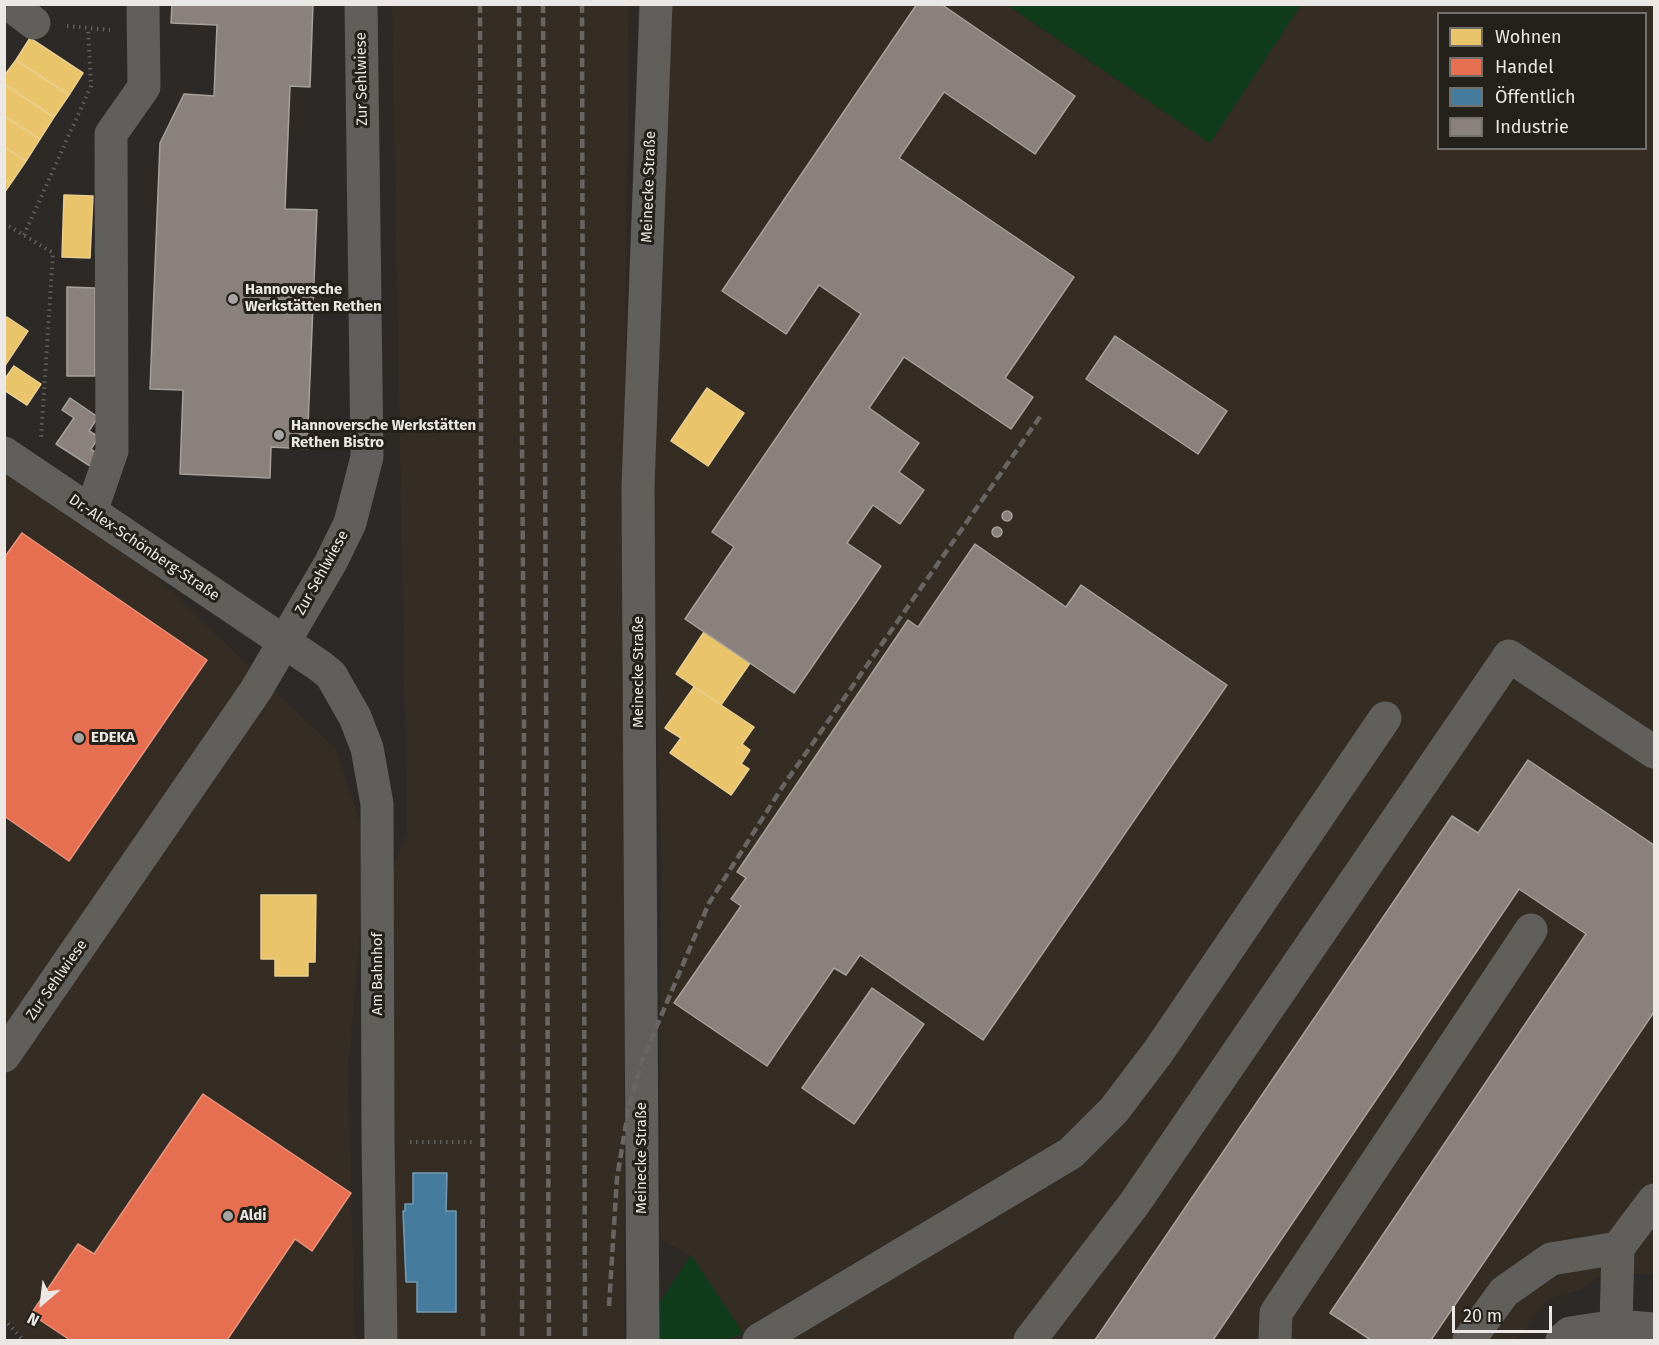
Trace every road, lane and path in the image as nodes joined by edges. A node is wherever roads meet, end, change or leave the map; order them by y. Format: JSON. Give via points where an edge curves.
{"nodes":[{"id":1,"x":361,"y":4,"type":"edge"},
{"id":2,"x":656,"y":4,"type":"edge"},
{"id":3,"x":21,"y":14,"type":"edge"},
{"id":4,"x":143,"y":19,"type":"edge"},
{"id":5,"x":88,"y":28,"type":"junction"},
{"id":6,"x":4,"y":223,"type":"edge"},
{"id":7,"x":24,"y":235,"type":"junction"},
{"id":8,"x":4,"y":453,"type":"edge"},
{"id":9,"x":39,"y":476,"type":"junction"},
{"id":10,"x":91,"y":512,"type":"junction"},
{"id":11,"x":283,"y":642,"type":"junction"},
{"id":12,"x":1385,"y":718,"type":"dead end"},
{"id":13,"x":1654,"y":752,"type":"edge"},
{"id":14,"x":1531,"y":930,"type":"dead end"},
{"id":15,"x":4,"y":1056,"type":"edge"},
{"id":16,"x":378,"y":1140,"type":"junction"},
{"id":17,"x":475,"y":1142,"type":"dead end"},
{"id":18,"x":1654,"y":1200,"type":"edge"},
{"id":19,"x":1618,"y":1248,"type":"junction"},
{"id":20,"x":4,"y":1319,"type":"edge"},
{"id":21,"x":1617,"y":1326,"type":"junction"},
{"id":22,"x":1654,"y":1329,"type":"edge"},
{"id":23,"x":22,"y":1341,"type":"edge"},
{"id":24,"x":381,"y":1341,"type":"edge"},
{"id":25,"x":643,"y":1341,"type":"edge"},
{"id":26,"x":759,"y":1341,"type":"edge"},
{"id":27,"x":1030,"y":1341,"type":"edge"},
{"id":28,"x":1275,"y":1341,"type":"edge"},
{"id":29,"x":1469,"y":1341,"type":"edge"},
{"id":30,"x":1562,"y":1341,"type":"edge"}],
"edges":[{"from":1,"to":11,"type":"street","name":"Zur Sehlwiese","via":[[367,457],[350,523]]},
{"from":2,"to":25,"type":"street","name":"Meinecke Straße","via":[[638,486]]},
{"from":3,"to":5,"type":"path"},
{"from":4,"to":5,"type":"path"},
{"from":4,"to":10,"type":"street","via":[[144,87],[111,134],[112,451]]},
{"from":5,"to":7,"type":"path","via":[[91,86]]},
{"from":6,"to":7,"type":"path"},
{"from":7,"to":9,"type":"path","via":[[53,253]]},
{"from":8,"to":9,"type":"street","name":"Dr.-Alex-Schönberg-Straße"},
{"from":9,"to":10,"type":"street","name":"Dr.-Alex-Schönberg-Straße"},
{"from":10,"to":11,"type":"street","name":"Dr.-Alex-Schönberg-Straße"},
{"from":11,"to":15,"type":"street","name":"Zur Sehlwiese","via":[[256,690]]},
{"from":11,"to":16,"type":"street","name":"Am Bahnhof","via":[[320,666],[339,688],[367,748],[378,804]]},
{"from":12,"to":26,"type":"street","via":[[1158,1052],[1114,1110],[1071,1153]]},
{"from":13,"to":27,"type":"street","via":[[1509,656],[1134,1204]]},
{"from":14,"to":28,"type":"street","via":[[1276,1313]]},
{"from":16,"to":17,"type":"path"},
{"from":16,"to":24,"type":"street","name":"Am Bahnhof"},
{"from":18,"to":19,"type":"street"},
{"from":19,"to":21,"type":"street"},
{"from":19,"to":29,"type":"street","via":[[1551,1259],[1504,1292]]},
{"from":20,"to":23,"type":"path"},
{"from":21,"to":22,"type":"street"},
{"from":21,"to":30,"type":"street","via":[[1570,1333]]}]}
